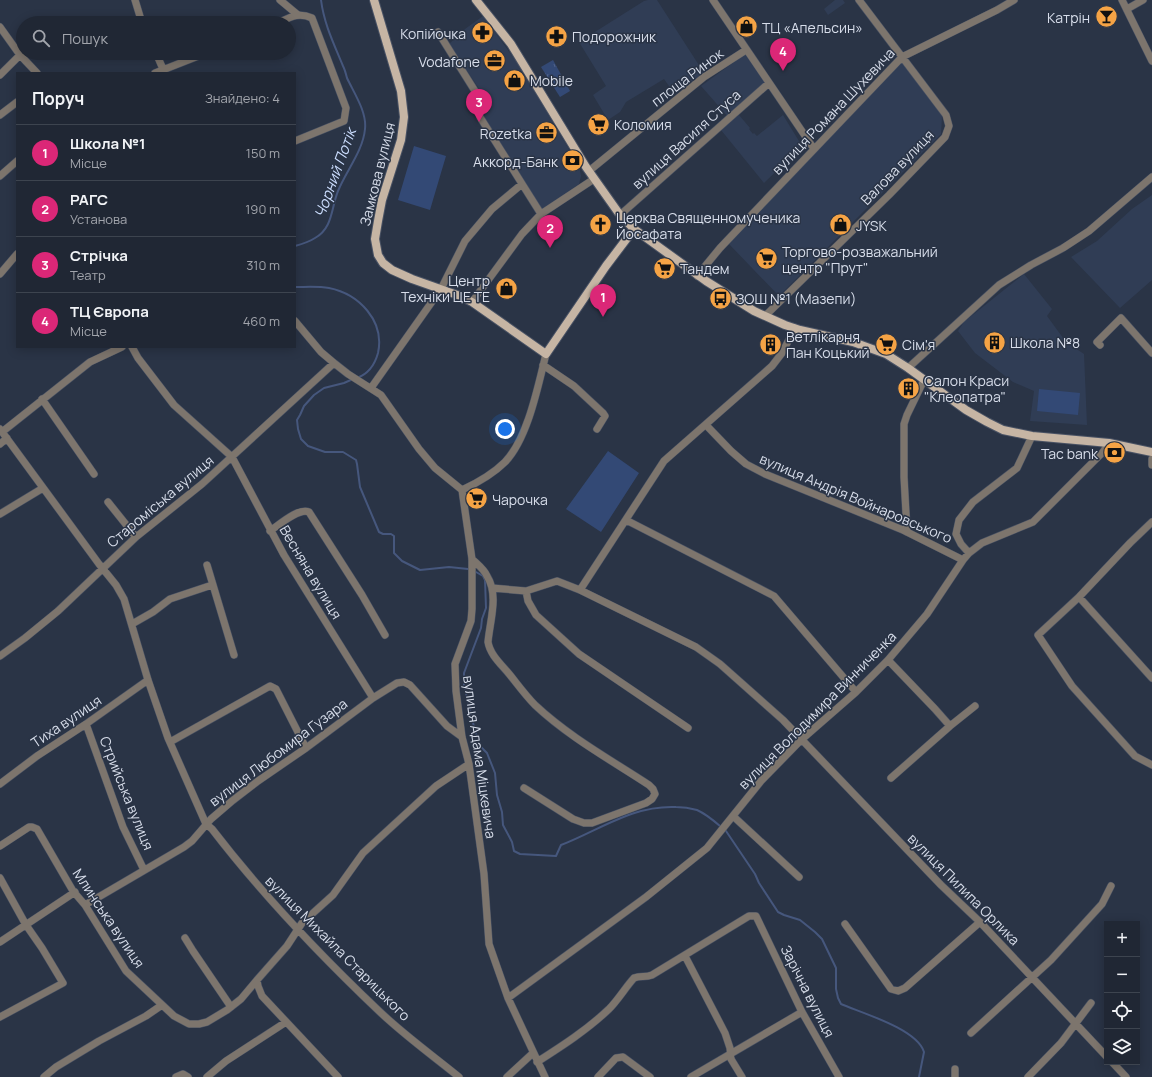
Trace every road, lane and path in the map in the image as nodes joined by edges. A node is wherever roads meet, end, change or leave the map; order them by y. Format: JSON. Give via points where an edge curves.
{"nodes":[{"id":1,"x":135,"y":0,"type":"edge"},
{"id":2,"x":280,"y":0,"type":"edge"},
{"id":3,"x":374,"y":0,"type":"edge"},
{"id":4,"x":476,"y":0,"type":"edge"},
{"id":5,"x":713,"y":0,"type":"edge"},
{"id":6,"x":859,"y":0,"type":"edge"},
{"id":7,"x":1014,"y":0,"type":"edge"},
{"id":8,"x":1122,"y":0,"type":"edge"},
{"id":9,"x":1143,"y":0,"type":"edge"},
{"id":10,"x":1127,"y":9,"type":"junction"},
{"id":11,"x":298,"y":15,"type":"joint"},
{"id":12,"x":140,"y":16,"type":"edge"},
{"id":13,"x":0,"y":27,"type":"edge"},
{"id":14,"x":438,"y":32,"type":"dead end"},
{"id":15,"x":16,"y":49,"type":"edge"},
{"id":16,"x":746,"y":50,"type":"junction"},
{"id":17,"x":903,"y":57,"type":"junction"},
{"id":18,"x":16,"y":59,"type":"edge"},
{"id":19,"x":25,"y":60,"type":"edge"},
{"id":20,"x":159,"y":60,"type":"edge"},
{"id":21,"x":187,"y":60,"type":"edge"},
{"id":22,"x":1152,"y":61,"type":"edge"},
{"id":23,"x":163,"y":69,"type":"junction"},
{"id":24,"x":36,"y":72,"type":"edge"},
{"id":25,"x":157,"y":72,"type":"edge"},
{"id":26,"x":0,"y":75,"type":"edge"},
{"id":27,"x":769,"y":83,"type":"junction"},
{"id":28,"x":16,"y":103,"type":"edge"},
{"id":29,"x":0,"y":115,"type":"edge"},
{"id":30,"x":296,"y":141,"type":"edge"},
{"id":31,"x":814,"y":149,"type":"junction"},
{"id":32,"x":16,"y":162,"type":"edge"},
{"id":33,"x":589,"y":171,"type":"junction"},
{"id":34,"x":0,"y":176,"type":"edge"},
{"id":35,"x":1152,"y":177,"type":"edge"},
{"id":36,"x":594,"y":179,"type":"junction"},
{"id":37,"x":522,"y":184,"type":"junction"},
{"id":38,"x":542,"y":214,"type":"junction"},
{"id":39,"x":620,"y":215,"type":"junction"},
{"id":40,"x":634,"y":229,"type":"junction"},
{"id":41,"x":16,"y":255,"type":"edge"},
{"id":42,"x":0,"y":274,"type":"edge"},
{"id":43,"x":698,"y":276,"type":"junction"},
{"id":44,"x":441,"y":289,"type":"junction"},
{"id":45,"x":472,"y":302,"type":"junction"},
{"id":46,"x":764,"y":316,"type":"junction"},
{"id":47,"x":296,"y":322,"type":"edge"},
{"id":48,"x":795,"y":328,"type":"junction"},
{"id":49,"x":1100,"y":345,"type":"dead end"},
{"id":50,"x":120,"y":348,"type":"edge"},
{"id":51,"x":133,"y":348,"type":"edge"},
{"id":52,"x":1152,"y":353,"type":"edge"},
{"id":53,"x":546,"y":354,"type":"junction"},
{"id":54,"x":334,"y":363,"type":"junction"},
{"id":55,"x":544,"y":365,"type":"junction"},
{"id":56,"x":908,"y":368,"type":"junction"},
{"id":57,"x":924,"y":380,"type":"junction"},
{"id":58,"x":371,"y":388,"type":"junction"},
{"id":59,"x":42,"y":399,"type":"junction"},
{"id":60,"x":706,"y":425,"type":"junction"},
{"id":61,"x":597,"y":429,"type":"dead end"},
{"id":62,"x":1,"y":430,"type":"edge"},
{"id":63,"x":1032,"y":436,"type":"junction"},
{"id":64,"x":7,"y":438,"type":"junction"},
{"id":65,"x":1109,"y":442,"type":"junction"},
{"id":66,"x":0,"y":444,"type":"edge"},
{"id":67,"x":1152,"y":452,"type":"edge"},
{"id":68,"x":232,"y":457,"type":"junction"},
{"id":69,"x":1152,"y":459,"type":"edge"},
{"id":70,"x":1152,"y":465,"type":"edge"},
{"id":71,"x":94,"y":474,"type":"dead end"},
{"id":72,"x":43,"y":488,"type":"junction"},
{"id":73,"x":462,"y":490,"type":"junction"},
{"id":74,"x":108,"y":502,"type":"dead end"},
{"id":75,"x":0,"y":514,"type":"edge"},
{"id":76,"x":626,"y":520,"type":"junction"},
{"id":77,"x":1152,"y":522,"type":"edge"},
{"id":78,"x":270,"y":531,"type":"junction"},
{"id":79,"x":907,"y":532,"type":"junction"},
{"id":80,"x":136,"y":537,"type":"junction"},
{"id":81,"x":969,"y":553,"type":"junction"},
{"id":82,"x":472,"y":559,"type":"junction"},
{"id":83,"x":963,"y":560,"type":"junction"},
{"id":84,"x":207,"y":566,"type":"dead end"},
{"id":85,"x":102,"y":568,"type":"junction"},
{"id":86,"x":212,"y":585,"type":"junction"},
{"id":87,"x":492,"y":588,"type":"junction"},
{"id":88,"x":580,"y":590,"type":"junction"},
{"id":89,"x":526,"y":591,"type":"junction"},
{"id":90,"x":1079,"y":597,"type":"junction"},
{"id":91,"x":132,"y":624,"type":"junction"},
{"id":92,"x":385,"y":635,"type":"dead end"},
{"id":93,"x":234,"y":655,"type":"dead end"},
{"id":94,"x":0,"y":656,"type":"edge"},
{"id":95,"x":888,"y":660,"type":"junction"},
{"id":96,"x":1152,"y":678,"type":"edge"},
{"id":97,"x":148,"y":680,"type":"junction"},
{"id":98,"x":856,"y":692,"type":"junction"},
{"id":99,"x":372,"y":698,"type":"junction"},
{"id":100,"x":975,"y":706,"type":"dead end"},
{"id":101,"x":86,"y":724,"type":"junction"},
{"id":102,"x":950,"y":726,"type":"junction"},
{"id":103,"x":688,"y":728,"type":"dead end"},
{"id":104,"x":462,"y":737,"type":"junction"},
{"id":105,"x":801,"y":740,"type":"junction"},
{"id":106,"x":170,"y":742,"type":"junction"},
{"id":107,"x":306,"y":748,"type":"junction"},
{"id":108,"x":468,"y":764,"type":"junction"},
{"id":109,"x":1152,"y":765,"type":"edge"},
{"id":110,"x":890,"y":778,"type":"dead end"},
{"id":111,"x":0,"y":784,"type":"edge"},
{"id":112,"x":524,"y":788,"type":"dead end"},
{"id":113,"x":733,"y":816,"type":"junction"},
{"id":114,"x":206,"y":824,"type":"junction"},
{"id":115,"x":0,"y":846,"type":"edge"},
{"id":116,"x":144,"y":870,"type":"junction"},
{"id":117,"x":799,"y":877,"type":"dead end"},
{"id":118,"x":0,"y":878,"type":"edge"},
{"id":119,"x":1111,"y":886,"type":"dead end"},
{"id":120,"x":75,"y":892,"type":"junction"},
{"id":121,"x":85,"y":905,"type":"junction"},
{"id":122,"x":980,"y":922,"type":"junction"},
{"id":123,"x":845,"y":924,"type":"dead end"},
{"id":124,"x":26,"y":925,"type":"junction"},
{"id":125,"x":298,"y":930,"type":"junction"},
{"id":126,"x":185,"y":938,"type":"dead end"},
{"id":127,"x":0,"y":942,"type":"edge"},
{"id":128,"x":685,"y":956,"type":"junction"},
{"id":129,"x":1033,"y":977,"type":"junction"},
{"id":130,"x":257,"y":980,"type":"junction"},
{"id":131,"x":508,"y":998,"type":"junction"},
{"id":132,"x":1091,"y":1003,"type":"dead end"},
{"id":133,"x":162,"y":1005,"type":"junction"},
{"id":134,"x":231,"y":1008,"type":"junction"},
{"id":135,"x":802,"y":1012,"type":"junction"},
{"id":136,"x":0,"y":1017,"type":"edge"},
{"id":137,"x":286,"y":1022,"type":"junction"},
{"id":138,"x":1076,"y":1024,"type":"junction"},
{"id":139,"x":971,"y":1033,"type":"dead end"},
{"id":140,"x":533,"y":1053,"type":"junction"},
{"id":141,"x":1104,"y":1054,"type":"edge"},
{"id":142,"x":729,"y":1055,"type":"junction"},
{"id":143,"x":537,"y":1062,"type":"junction"},
{"id":144,"x":1115,"y":1065,"type":"edge"},
{"id":145,"x":44,"y":1077,"type":"edge"},
{"id":146,"x":176,"y":1077,"type":"edge"},
{"id":147,"x":188,"y":1077,"type":"edge"},
{"id":148,"x":207,"y":1077,"type":"edge"},
{"id":149,"x":338,"y":1077,"type":"edge"},
{"id":150,"x":459,"y":1077,"type":"edge"},
{"id":151,"x":507,"y":1077,"type":"edge"},
{"id":152,"x":544,"y":1077,"type":"edge"},
{"id":153,"x":598,"y":1077,"type":"edge"},
{"id":154,"x":650,"y":1077,"type":"edge"},
{"id":155,"x":691,"y":1077,"type":"edge"},
{"id":156,"x":742,"y":1077,"type":"edge"},
{"id":157,"x":839,"y":1077,"type":"edge"},
{"id":158,"x":1028,"y":1077,"type":"edge"},
{"id":159,"x":1126,"y":1077,"type":"edge"}],
"edges":[{"from":1,"to":12,"type":"street"},
{"from":2,"to":11,"type":"street"},
{"from":3,"to":44,"type":"main road","name":"Замкова вулиця","via":[[401,91],[404,117],[401,140],[378,221],[375,239],[378,255],[392,270]]},
{"from":4,"to":33,"type":"main road","via":[[511,44]]},
{"from":5,"to":16,"type":"street"},
{"from":6,"to":17,"type":"street","name":"Валова вулиця"},
{"from":7,"to":17,"type":"street","name":"вулиця Романа Шухевича"},
{"from":8,"to":10,"type":"street"},
{"from":9,"to":10,"type":"street"},
{"from":10,"to":22,"type":"street"},
{"from":11,"to":30,"type":"street","via":[[304,14],[312,18],[346,108],[344,121]]},
{"from":13,"to":15,"type":"street"},
{"from":14,"to":37,"type":"street","via":[[475,91],[480,117]]},
{"from":16,"to":27,"type":"street"},
{"from":16,"to":33,"type":"street","name":"площа Ринок","via":[[704,77]]},
{"from":17,"to":31,"type":"street","name":"вулиця Романа Шухевича"},
{"from":17,"to":46,"type":"street","name":"Валова вулиця","via":[[946,115],[949,126],[944,137],[879,205]]},
{"from":18,"to":26,"type":"street"},
{"from":19,"to":24,"type":"street"},
{"from":20,"to":23,"type":"street"},
{"from":21,"to":23,"type":"street"},
{"from":23,"to":25,"type":"street"},
{"from":27,"to":31,"type":"street"},
{"from":27,"to":39,"type":"street","name":"вулиця Василя Стуса"},
{"from":28,"to":29,"type":"street"},
{"from":31,"to":43,"type":"street","name":"вулиця Романа Шухевича","via":[[720,248]]},
{"from":32,"to":34,"type":"street"},
{"from":33,"to":36,"type":"main road"},
{"from":35,"to":56,"type":"street","via":[[1089,231],[999,286]]},
{"from":36,"to":38,"type":"street"},
{"from":36,"to":39,"type":"main road"},
{"from":37,"to":38,"type":"street"},
{"from":37,"to":44,"type":"street","via":[[492,209],[465,241]]},
{"from":38,"to":45,"type":"street","via":[[522,234]]},
{"from":39,"to":40,"type":"main road"},
{"from":40,"to":43,"type":"main road"},
{"from":40,"to":53,"type":"main road"},
{"from":41,"to":42,"type":"street"},
{"from":43,"to":46,"type":"main road"},
{"from":44,"to":45,"type":"main road","name":"Замкова вулиця"},
{"from":44,"to":58,"type":"street"},
{"from":45,"to":53,"type":"main road","name":"Замкова вулиця"},
{"from":46,"to":48,"type":"main road"},
{"from":47,"to":54,"type":"street"},
{"from":48,"to":56,"type":"main road","via":[[866,346],[886,354]]},
{"from":48,"to":60,"type":"street","via":[[772,366]]},
{"from":49,"to":52,"type":"street","via":[[1097,342],[1121,318]]},
{"from":50,"to":59,"type":"street","via":[[90,362]]},
{"from":51,"to":68,"type":"street","via":[[171,402]]},
{"from":53,"to":55,"type":"street"},
{"from":54,"to":58,"type":"street"},
{"from":54,"to":68,"type":"street","name":"Староміська вулиця"},
{"from":55,"to":61,"type":"street","via":[[574,386],[603,413],[605,418]]},
{"from":55,"to":73,"type":"street","via":[[518,445],[498,468]]},
{"from":56,"to":57,"type":"main road"},
{"from":57,"to":63,"type":"main road","via":[[987,422],[1007,431]]},
{"from":57,"to":79,"type":"street","via":[[904,424],[904,503]]},
{"from":58,"to":73,"type":"street","via":[[381,395],[434,468]]},
{"from":59,"to":62,"type":"street"},
{"from":59,"to":71,"type":"street"},
{"from":60,"to":76,"type":"street","via":[[664,461]]},
{"from":60,"to":79,"type":"street","name":"вулиця Андрія Войнаровського","via":[[731,451],[753,468]]},
{"from":62,"to":64,"type":"street","name":"вулиця Михайла Старицького"},
{"from":63,"to":65,"type":"main road"},
{"from":63,"to":81,"type":"street","via":[[1017,468],[973,502],[959,520],[956,534]]},
{"from":64,"to":66,"type":"street"},
{"from":64,"to":72,"type":"street","name":"вулиця Михайла Старицького"},
{"from":65,"to":67,"type":"main road"},
{"from":65,"to":81,"type":"street","name":"вулиця Володимира Винниченка","via":[[1103,452],[1033,522],[982,543]]},
{"from":68,"to":78,"type":"street","name":"Весняна вулиця"},
{"from":68,"to":80,"type":"street","name":"Староміська вулиця"},
{"from":69,"to":70,"type":"street"},
{"from":72,"to":75,"type":"street"},
{"from":72,"to":85,"type":"street","name":"вулиця Михайла Старицького"},
{"from":73,"to":82,"type":"street","name":"вулиця Адама Міцкевича"},
{"from":74,"to":80,"type":"street"},
{"from":76,"to":88,"type":"street"},
{"from":76,"to":98,"type":"street","via":[[774,596]]},
{"from":77,"to":90,"type":"street"},
{"from":78,"to":92,"type":"street","via":[[297,513],[305,510],[309,512]]},
{"from":78,"to":99,"type":"street","name":"Весняна вулиця"},
{"from":79,"to":83,"type":"street","name":"вулиця Андрія Войнаровського"},
{"from":80,"to":85,"type":"street","name":"Староміська вулиця"},
{"from":81,"to":83,"type":"street","name":"вулиця Володимира Винниченка"},
{"from":82,"to":87,"type":"street","via":[[486,574]]},
{"from":82,"to":104,"type":"street","name":"вулиця Адама Міцкевича","via":[[472,617],[455,666]]},
{"from":83,"to":95,"type":"street","name":"вулиця Володимира Винниченка","via":[[927,614]]},
{"from":84,"to":86,"type":"street"},
{"from":85,"to":91,"type":"street","name":"вулиця Михайла Старицького","via":[[119,590]]},
{"from":85,"to":94,"type":"street","name":"Староміська вулиця","via":[[58,611]]},
{"from":86,"to":91,"type":"street","via":[[169,600]]},
{"from":86,"to":93,"type":"street"},
{"from":87,"to":89,"type":"street"},
{"from":87,"to":112,"type":"street","via":[[488,642],[496,659],[530,701],[582,741],[649,785],[654,794],[646,803],[588,823],[573,819]]},
{"from":88,"to":89,"type":"street","name":"вулиця Пилипа Орлика","via":[[558,581]]},
{"from":88,"to":105,"type":"street","name":"вулиця Пилипа Орлика","via":[[699,649],[720,664]]},
{"from":89,"to":103,"type":"street","via":[[533,612],[567,644]]},
{"from":90,"to":96,"type":"street"},
{"from":90,"to":109,"type":"street","via":[[1038,635],[1072,686],[1135,756]]},
{"from":91,"to":97,"type":"street","name":"вулиця Михайла Старицького"},
{"from":95,"to":98,"type":"street","name":"вулиця Володимира Винниченка"},
{"from":95,"to":102,"type":"street"},
{"from":97,"to":101,"type":"street","name":"Тиха вулиця"},
{"from":97,"to":106,"type":"street","name":"вулиця Михайла Старицького"},
{"from":98,"to":105,"type":"street","name":"вулиця Володимира Винниченка"},
{"from":99,"to":104,"type":"street","name":"вулиця Любомира Гузара","via":[[397,683],[404,682],[447,726]]},
{"from":99,"to":107,"type":"street","name":"вулиця Любомира Гузара"},
{"from":100,"to":102,"type":"street"},
{"from":101,"to":111,"type":"street","name":"Тиха вулиця"},
{"from":101,"to":116,"type":"street","name":"Стрийська вулиця","via":[[123,827]]},
{"from":102,"to":110,"type":"street"},
{"from":104,"to":108,"type":"street","name":"вулиця Адама Міцкевича"},
{"from":105,"to":113,"type":"street","name":"вулиця Володимира Винниченка"},
{"from":105,"to":122,"type":"street","name":"вулиця Пилипа Орлика"},
{"from":106,"to":107,"type":"street","via":[[270,686],[276,689]]},
{"from":106,"to":114,"type":"street","name":"вулиця Михайла Старицького"},
{"from":107,"to":114,"type":"street","name":"вулиця Любомира Гузара","via":[[258,781]]},
{"from":108,"to":125,"type":"street","name":"Млинська вулиця","via":[[436,786],[363,852],[333,895],[302,923]]},
{"from":108,"to":131,"type":"street","name":"вулиця Адама Міцкевича","via":[[484,874],[490,944]]},
{"from":113,"to":117,"type":"street"},
{"from":113,"to":131,"type":"street","name":"вулиця Володимира Винниченка","via":[[707,848],[646,897]]},
{"from":114,"to":116,"type":"street","name":"вулиця Любомира Гузара","via":[[189,844]]},
{"from":114,"to":125,"type":"street","name":"вулиця Михайла Старицького"},
{"from":115,"to":120,"type":"street","name":"Млинська вулиця","via":[[29,827],[36,828]]},
{"from":116,"to":121,"type":"street","name":"вулиця Любомира Гузара"},
{"from":118,"to":124,"type":"street"},
{"from":119,"to":129,"type":"street","via":[[1108,895],[1096,911],[1052,960]]},
{"from":120,"to":121,"type":"street","name":"Млинська вулиця"},
{"from":120,"to":124,"type":"street"},
{"from":121,"to":133,"type":"street","name":"Млинська вулиця","via":[[126,971]]},
{"from":122,"to":123,"type":"street","via":[[898,992],[894,991]]},
{"from":122,"to":129,"type":"street","name":"вулиця Пилипа Орлика"},
{"from":124,"to":127,"type":"street"},
{"from":124,"to":136,"type":"street","via":[[63,983]]},
{"from":125,"to":130,"type":"street","name":"Млинська вулиця"},
{"from":125,"to":150,"type":"street","name":"вулиця Михайла Старицького","via":[[379,1012]]},
{"from":126,"to":134,"type":"street"},
{"from":128,"to":135,"type":"street","name":"Зарічна вулиця","via":[[749,916],[756,916]]},
{"from":128,"to":142,"type":"street","via":[[725,1032],[730,1048]]},
{"from":128,"to":143,"type":"street","via":[[647,977],[634,978],[615,1003],[601,1016],[574,1039]]},
{"from":129,"to":138,"type":"street","name":"вулиця Пилипа Орлика"},
{"from":129,"to":139,"type":"street"},
{"from":130,"to":134,"type":"street","name":"Млинська вулиця"},
{"from":130,"to":137,"type":"street","via":[[262,996]]},
{"from":131,"to":140,"type":"street","name":"вулиця Адама Міцкевича"},
{"from":132,"to":138,"type":"street"},
{"from":133,"to":134,"type":"street","name":"Млинська вулиця","via":[[182,1021],[197,1024],[207,1022]]},
{"from":133,"to":145,"type":"street","via":[[99,1041]]},
{"from":135,"to":142,"type":"street"},
{"from":135,"to":157,"type":"street","name":"Зарічна вулиця"},
{"from":137,"to":148,"type":"street","via":[[226,1061]]},
{"from":137,"to":149,"type":"street"},
{"from":138,"to":141,"type":"street","name":"вулиця Пилипа Орлика"},
{"from":138,"to":158,"type":"street"},
{"from":140,"to":143,"type":"street","name":"вулиця Адама Міцкевича"},
{"from":140,"to":151,"type":"street"},
{"from":142,"to":155,"type":"street"},
{"from":142,"to":156,"type":"street"},
{"from":143,"to":152,"type":"street","name":"вулиця Адама Міцкевича"},
{"from":144,"to":159,"type":"street"},
{"from":146,"to":147,"type":"street","via":[[183,1074]]},
{"from":153,"to":154,"type":"street","via":[[616,1058],[623,1057]]}]}
